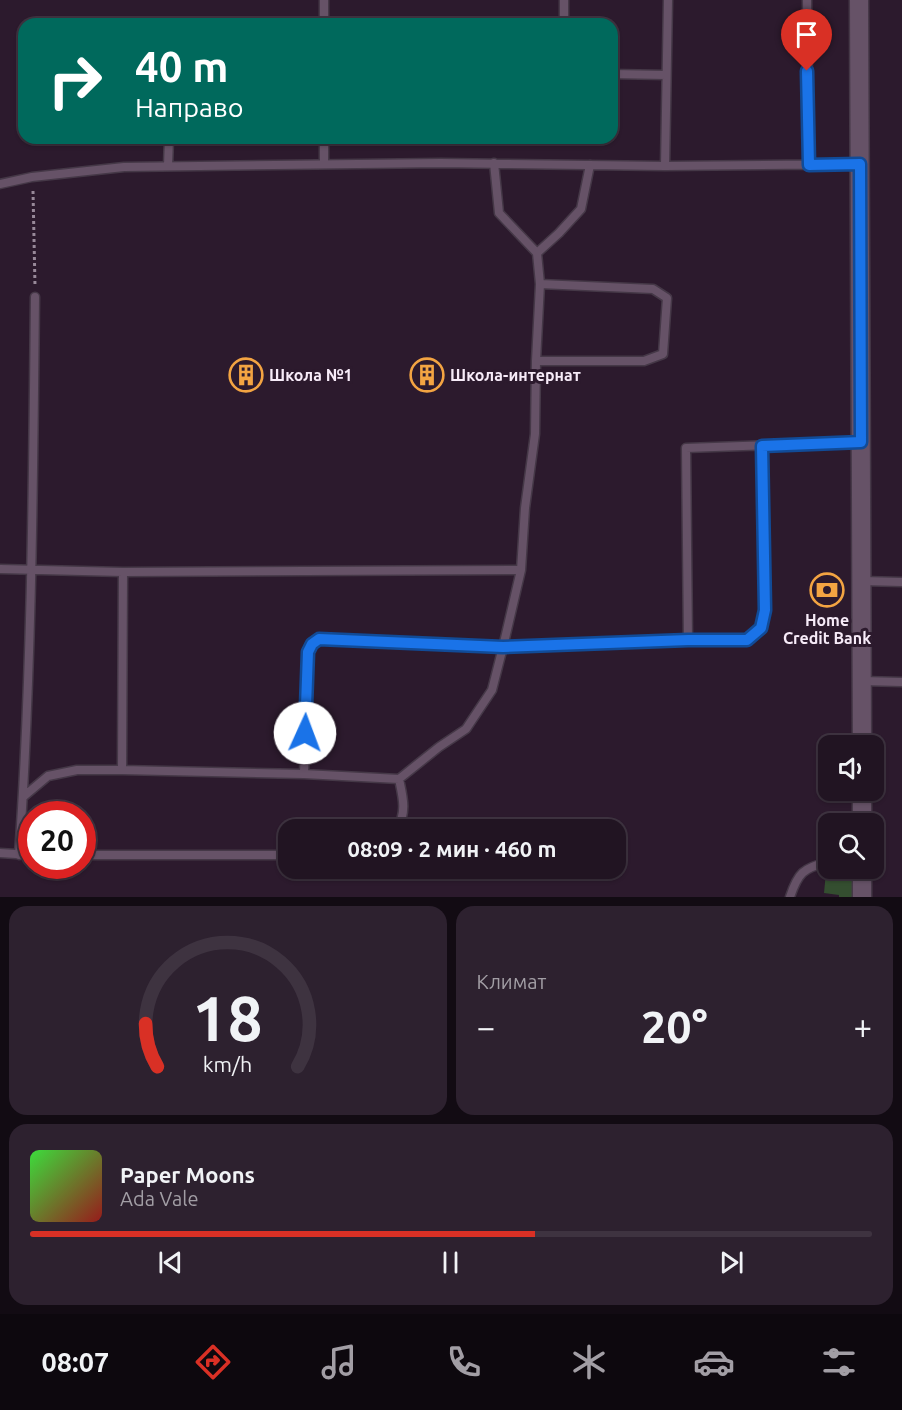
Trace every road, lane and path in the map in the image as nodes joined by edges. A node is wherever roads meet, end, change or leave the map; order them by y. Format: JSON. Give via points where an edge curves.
{"nodes":[{"id":1,"x":324,"y":0,"type":"edge"},
{"id":2,"x":564,"y":0,"type":"edge"},
{"id":3,"x":668,"y":0,"type":"edge"},
{"id":4,"x":807,"y":0,"type":"edge"},
{"id":5,"x":859,"y":0,"type":"edge"},
{"id":6,"x":324,"y":18,"type":"edge"},
{"id":7,"x":564,"y":18,"type":"edge"},
{"id":8,"x":618,"y":74,"type":"edge"},
{"id":9,"x":666,"y":75,"type":"junction"},
{"id":10,"x":169,"y":144,"type":"edge"},
{"id":11,"x":324,"y":144,"type":"edge"},
{"id":12,"x":324,"y":164,"type":"junction"},
{"id":13,"x":494,"y":164,"type":"junction"},
{"id":14,"x":860,"y":164,"type":"junction"},
{"id":15,"x":590,"y":165,"type":"junction"},
{"id":16,"x":809,"y":165,"type":"junction"},
{"id":17,"x":168,"y":166,"type":"junction"},
{"id":18,"x":664,"y":166,"type":"junction"},
{"id":19,"x":32,"y":177,"type":"junction"},
{"id":20,"x":0,"y":184,"type":"edge"},
{"id":21,"x":537,"y":253,"type":"junction"},
{"id":22,"x":540,"y":284,"type":"junction"},
{"id":23,"x":35,"y":297,"type":"joint"},
{"id":24,"x":536,"y":361,"type":"junction"},
{"id":25,"x":861,"y":442,"type":"junction"},
{"id":26,"x":762,"y":446,"type":"junction"},
{"id":27,"x":32,"y":568,"type":"junction"},
{"id":28,"x":0,"y":569,"type":"edge"},
{"id":29,"x":521,"y":570,"type":"junction"},
{"id":30,"x":123,"y":572,"type":"junction"},
{"id":31,"x":861,"y":581,"type":"junction"},
{"id":32,"x":902,"y":582,"type":"edge"},
{"id":33,"x":688,"y":640,"type":"junction"},
{"id":34,"x":503,"y":647,"type":"junction"},
{"id":35,"x":862,"y":681,"type":"junction"},
{"id":36,"x":902,"y":682,"type":"edge"},
{"id":37,"x":862,"y":735,"type":"edge"},
{"id":38,"x":122,"y":770,"type":"junction"},
{"id":39,"x":304,"y":774,"type":"junction"},
{"id":40,"x":399,"y":779,"type":"junction"},
{"id":41,"x":23,"y":796,"type":"junction"},
{"id":42,"x":23,"y":801,"type":"edge"},
{"id":43,"x":402,"y":819,"type":"edge"},
{"id":44,"x":0,"y":853,"type":"edge"},
{"id":45,"x":18,"y":855,"type":"edge"},
{"id":46,"x":96,"y":855,"type":"edge"},
{"id":47,"x":278,"y":855,"type":"edge"},
{"id":48,"x":818,"y":865,"type":"edge"},
{"id":49,"x":862,"y":879,"type":"edge"},
{"id":50,"x":790,"y":897,"type":"edge"},
{"id":51,"x":862,"y":897,"type":"edge"}],
"edges":[{"from":1,"to":6,"type":"lane"},
{"from":2,"to":7,"type":"lane"},
{"from":3,"to":9,"type":"lane"},
{"from":4,"to":16,"type":"lane"},
{"from":5,"to":14,"type":"street"},
{"from":8,"to":9,"type":"lane"},
{"from":9,"to":18,"type":"lane"},
{"from":10,"to":17,"type":"lane"},
{"from":11,"to":12,"type":"lane"},
{"from":12,"to":13,"type":"lane"},
{"from":12,"to":17,"type":"lane"},
{"from":13,"to":15,"type":"lane"},
{"from":13,"to":21,"type":"lane","via":[[499,213]]},
{"from":14,"to":16,"type":"lane"},
{"from":14,"to":25,"type":"street"},
{"from":15,"to":18,"type":"lane"},
{"from":15,"to":21,"type":"lane","via":[[581,209]]},
{"from":16,"to":18,"type":"lane"},
{"from":17,"to":19,"type":"lane"},
{"from":19,"to":20,"type":"lane"},
{"from":19,"to":23,"type":"path"},
{"from":21,"to":22,"type":"lane"},
{"from":22,"to":24,"type":"lane"},
{"from":22,"to":24,"type":"lane","via":[[653,288],[668,298],[663,354],[644,362]]},
{"from":23,"to":27,"type":"lane"},
{"from":24,"to":29,"type":"lane","via":[[535,434]]},
{"from":25,"to":26,"type":"lane"},
{"from":25,"to":31,"type":"street"},
{"from":26,"to":33,"type":"lane","via":[[765,610],[761,628],[747,640]]},
{"from":26,"to":33,"type":"lane","via":[[686,448]]},
{"from":27,"to":28,"type":"lane"},
{"from":27,"to":30,"type":"lane"},
{"from":27,"to":41,"type":"lane"},
{"from":29,"to":30,"type":"lane"},
{"from":29,"to":34,"type":"lane"},
{"from":30,"to":38,"type":"lane"},
{"from":31,"to":32,"type":"lane"},
{"from":31,"to":35,"type":"street"},
{"from":33,"to":34,"type":"lane"},
{"from":34,"to":39,"type":"lane","via":[[319,639],[308,652]]},
{"from":34,"to":40,"type":"lane","via":[[492,690],[466,729]]},
{"from":35,"to":36,"type":"lane"},
{"from":35,"to":37,"type":"street"},
{"from":38,"to":39,"type":"lane"},
{"from":38,"to":41,"type":"lane","via":[[76,770],[48,776]]},
{"from":39,"to":40,"type":"lane"},
{"from":40,"to":43,"type":"lane","via":[[404,802]]},
{"from":41,"to":42,"type":"lane"},
{"from":44,"to":45,"type":"lane"},
{"from":46,"to":47,"type":"lane"},
{"from":48,"to":50,"type":"lane","via":[[796,880]]},
{"from":49,"to":51,"type":"street"}]}
